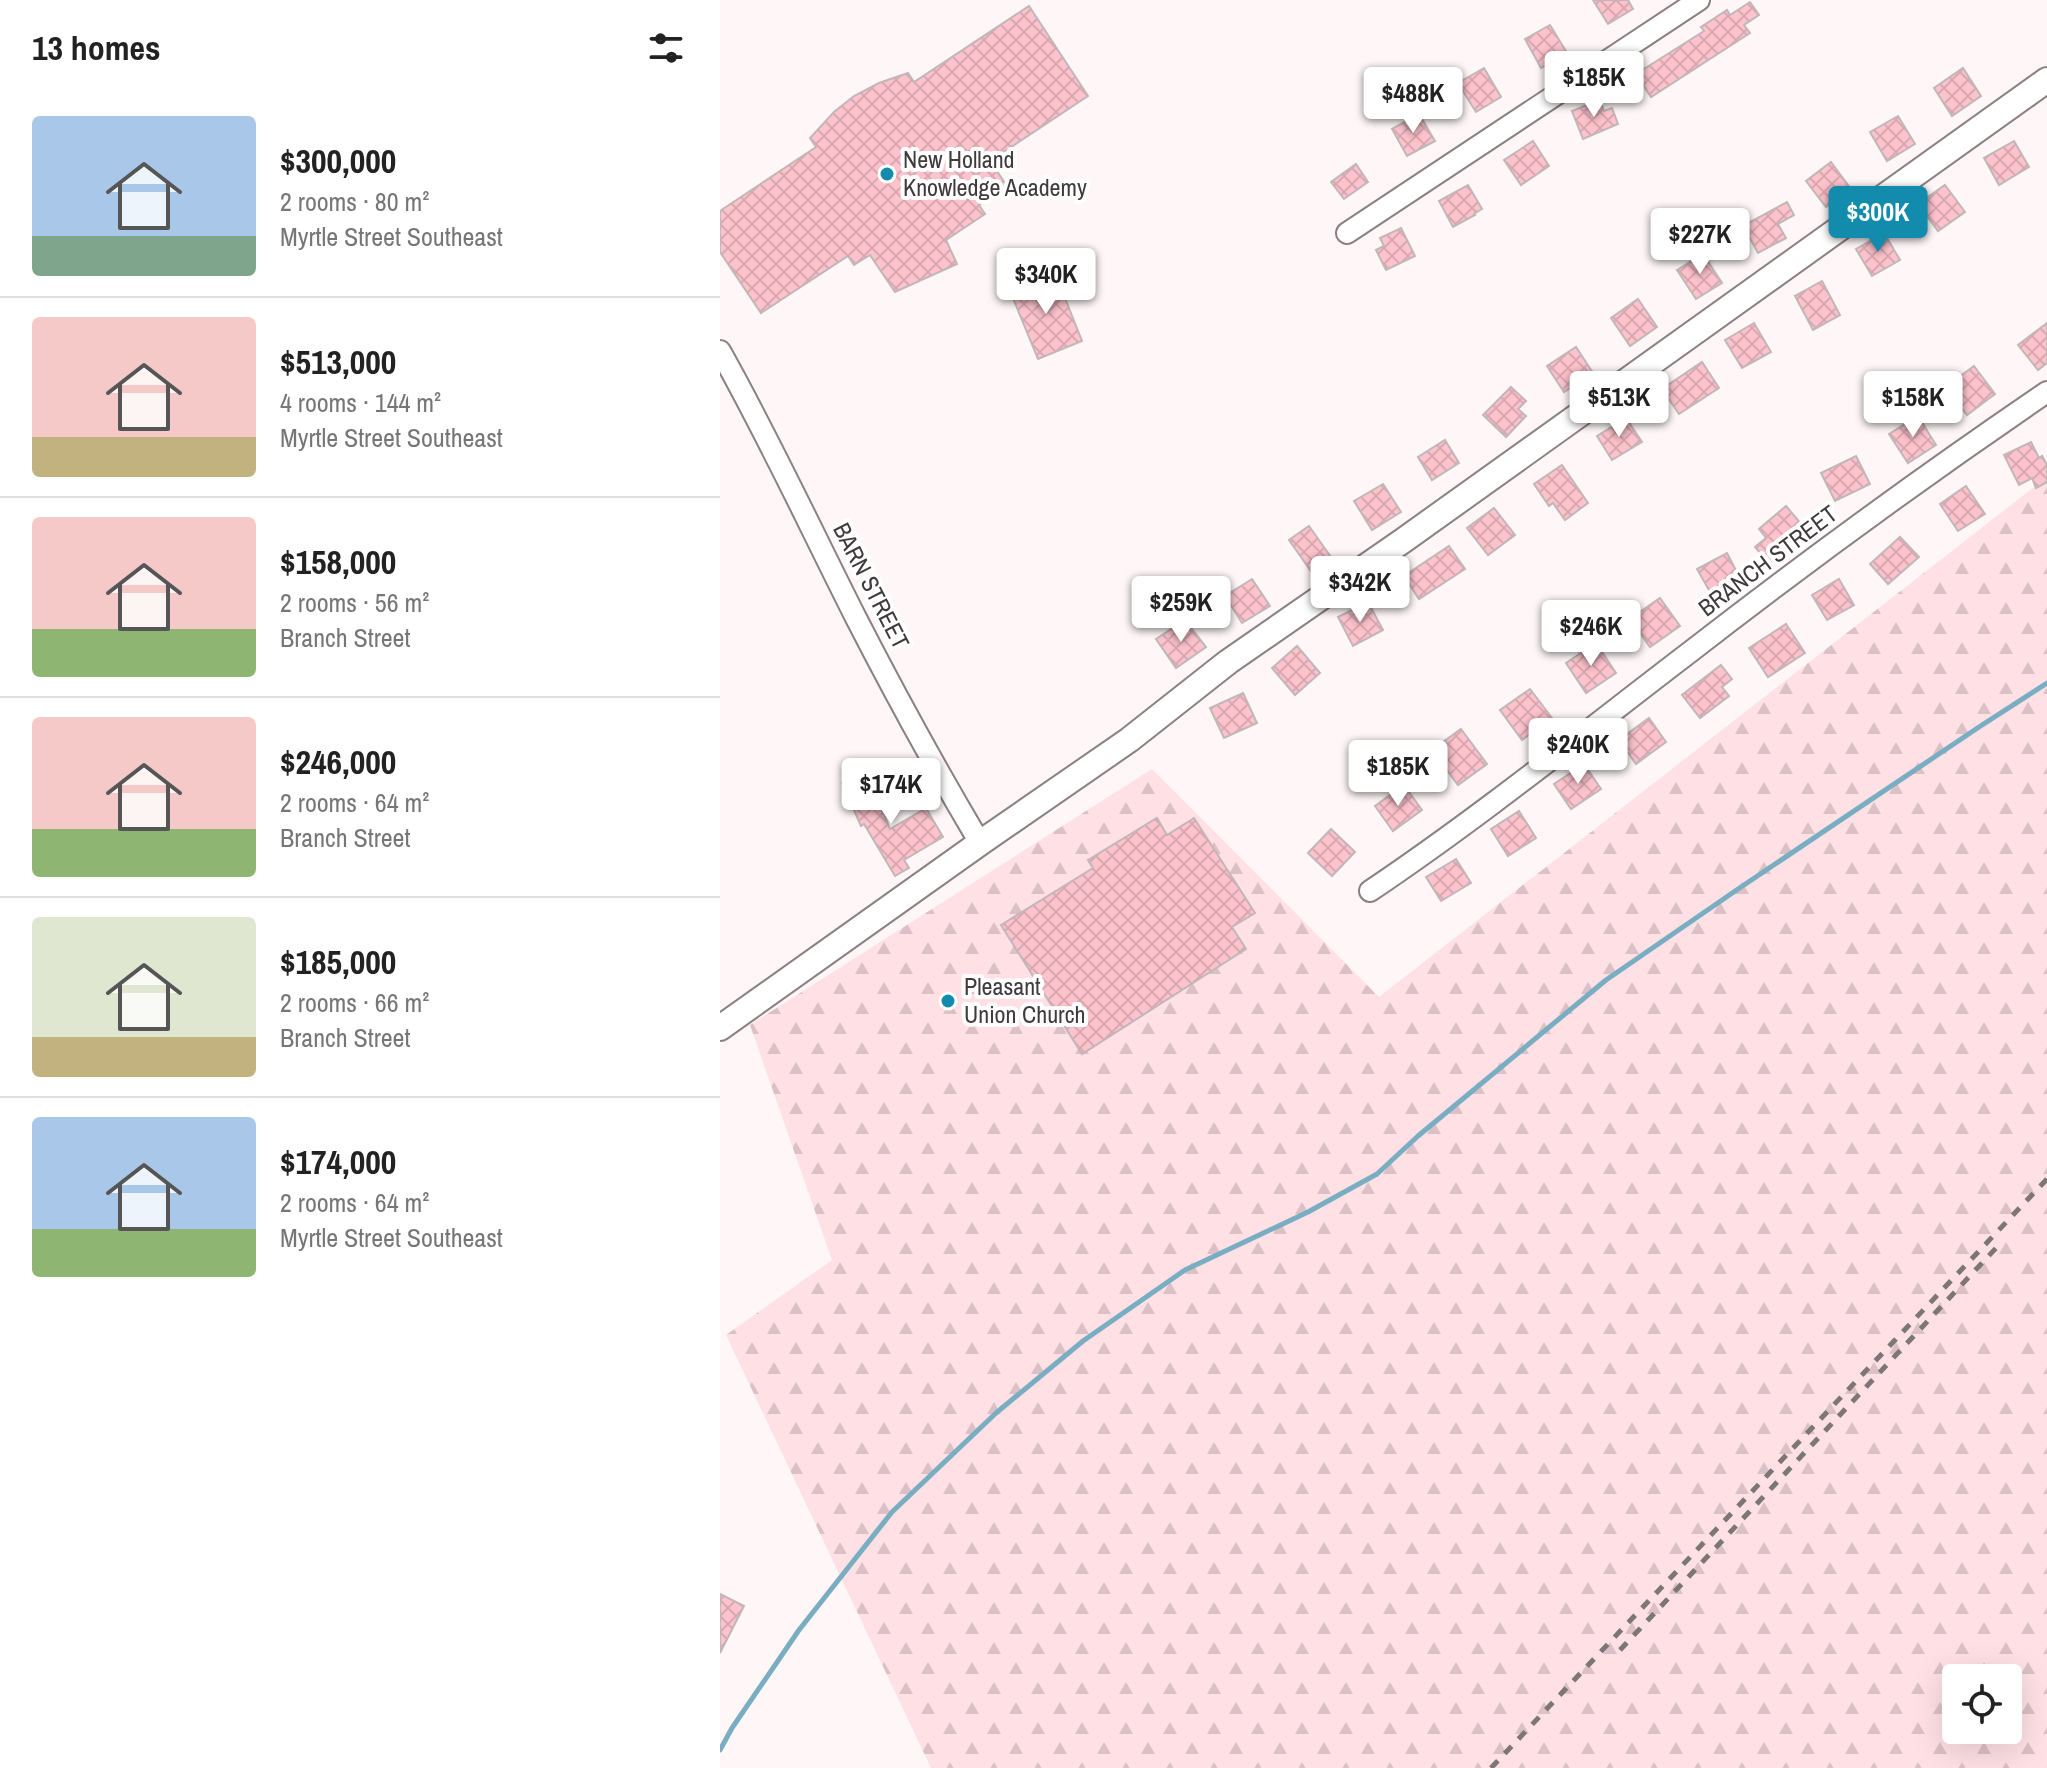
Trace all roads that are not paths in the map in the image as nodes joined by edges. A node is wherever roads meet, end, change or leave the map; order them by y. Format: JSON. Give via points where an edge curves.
{"nodes":[{"id":1,"x":1699,"y":0,"type":"edge"},
{"id":2,"x":2047,"y":80,"type":"edge"},
{"id":3,"x":1347,"y":233,"type":"dead end"},
{"id":4,"x":720,"y":351,"type":"edge"},
{"id":5,"x":2047,"y":392,"type":"edge"},
{"id":6,"x":980,"y":843,"type":"junction"},
{"id":7,"x":1370,"y":891,"type":"dead end"},
{"id":8,"x":720,"y":1028,"type":"edge"}],
"edges":[{"from":1,"to":3,"type":"street"},
{"from":2,"to":6,"type":"street"},
{"from":4,"to":6,"type":"street","name":"BARN STREET","via":[[929,758]]},
{"from":5,"to":7,"type":"street","name":"BRANCH STREET","via":[[1746,608]]},
{"from":6,"to":8,"type":"street"}]}
